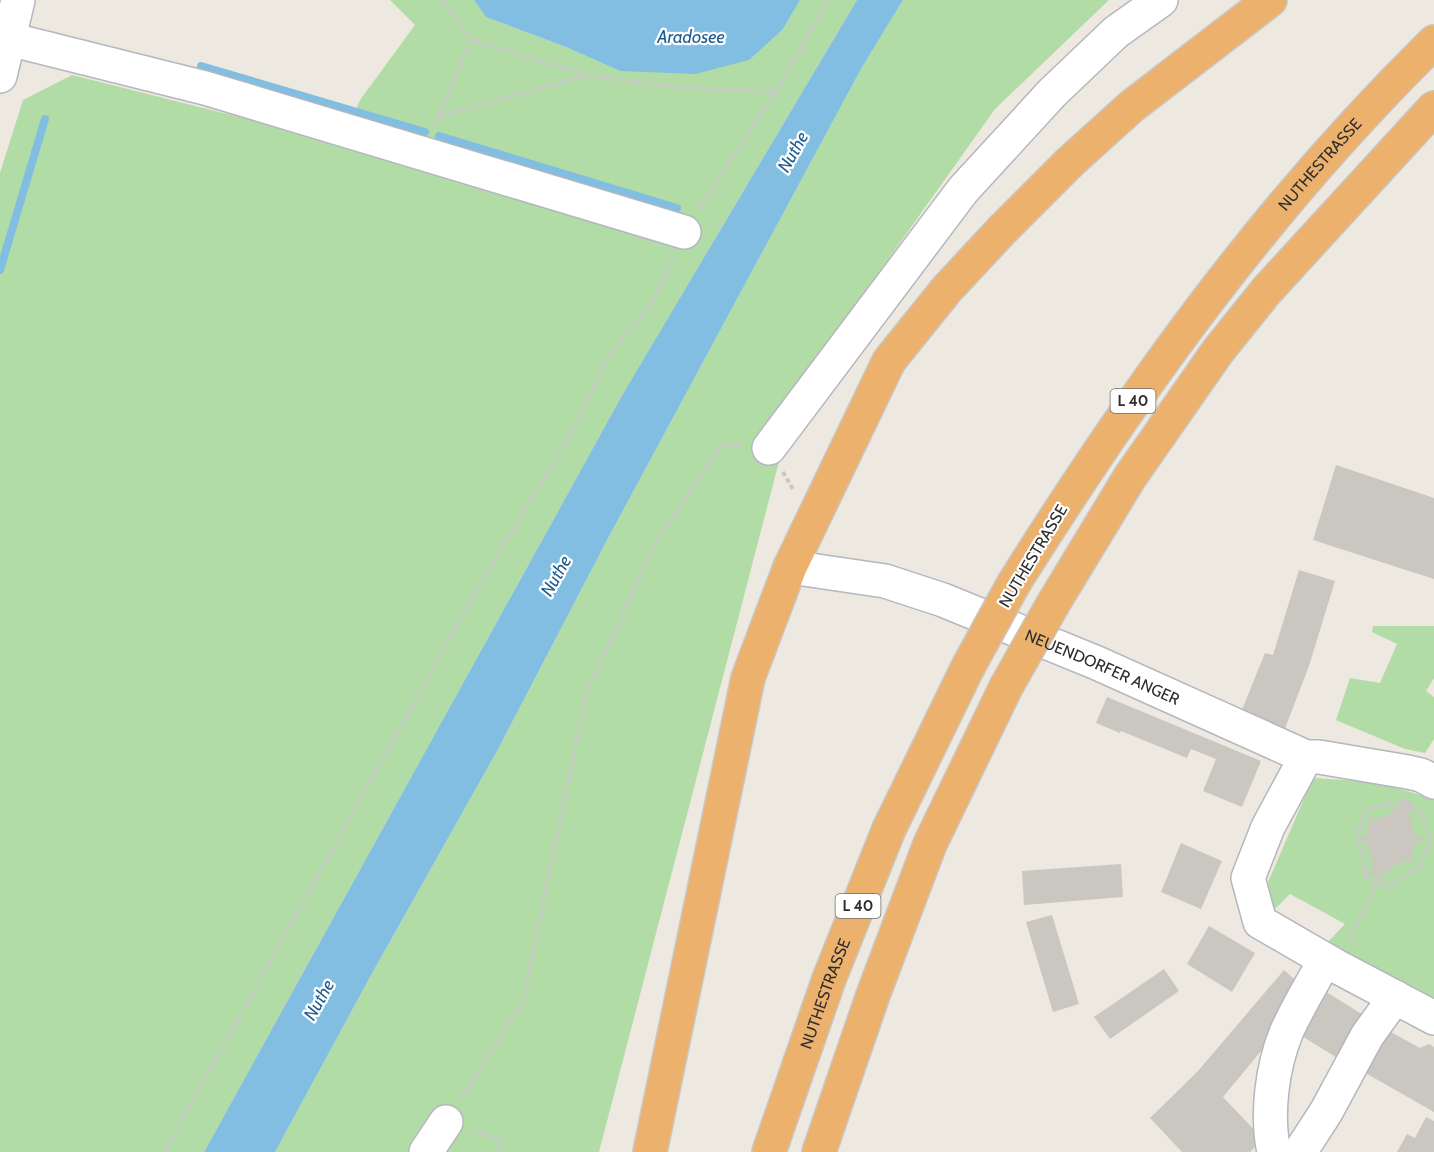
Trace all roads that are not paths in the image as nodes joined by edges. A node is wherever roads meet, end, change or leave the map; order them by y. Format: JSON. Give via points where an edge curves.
{"nodes":[{"id":1,"x":18,"y":0,"type":"edge"},
{"id":2,"x":1161,"y":0,"type":"edge"},
{"id":3,"x":1270,"y":0,"type":"edge"},
{"id":4,"x":9,"y":39,"type":"junction"},
{"id":5,"x":1434,"y":42,"type":"edge"},
{"id":6,"x":0,"y":76,"type":"edge"},
{"id":7,"x":1434,"y":108,"type":"edge"},
{"id":8,"x":684,"y":232,"type":"road end"},
{"id":9,"x":769,"y":448,"type":"road end"},
{"id":10,"x":790,"y":567,"type":"junction"},
{"id":11,"x":1306,"y":757,"type":"junction"},
{"id":12,"x":1434,"y":782,"type":"edge"},
{"id":13,"x":1330,"y":963,"type":"junction"},
{"id":14,"x":1395,"y":997,"type":"junction"},
{"id":15,"x":1434,"y":1018,"type":"edge"},
{"id":16,"x":446,"y":1122,"type":"road end"},
{"id":17,"x":426,"y":1152,"type":"edge"},
{"id":18,"x":650,"y":1152,"type":"edge"},
{"id":19,"x":769,"y":1152,"type":"edge"},
{"id":20,"x":819,"y":1152,"type":"edge"},
{"id":21,"x":1274,"y":1152,"type":"edge"},
{"id":22,"x":1300,"y":1152,"type":"edge"}],
"edges":[{"from":1,"to":4,"type":"street"},
{"from":2,"to":9,"type":"street","via":[[1116,32],[1052,93],[963,190]]},
{"from":3,"to":10,"type":"highway","via":[[1132,106],[1070,162],[947,289],[889,361]]},
{"from":4,"to":6,"type":"street"},
{"from":4,"to":8,"type":"street","via":[[205,88]]},
{"from":5,"to":19,"type":"highway","name":"NUTHESTRASSE","number":"L 40","bridge":true,"via":[[1309,174],[1200,309],[1126,410],[1014,584],[889,829],[829,979]]},
{"from":7,"to":20,"type":"highway","number":"L 40","bridge":true,"via":[[1267,290],[1218,351],[1130,477],[1053,604],[1006,687],[930,844]]},
{"from":10,"to":11,"type":"street","name":"NEUENDORFER ANGER","via":[[885,581],[943,600],[1097,663]]},
{"from":10,"to":18,"type":"highway","via":[[748,678]]},
{"from":11,"to":12,"type":"street","name":"NEUENDORFER ANGER","via":[[1408,772]]},
{"from":11,"to":13,"type":"street","via":[[1268,827],[1248,878],[1260,922]]},
{"from":13,"to":14,"type":"street"},
{"from":13,"to":21,"type":"street","via":[[1286,1034],[1276,1068],[1272,1103]]},
{"from":14,"to":15,"type":"street"},
{"from":14,"to":22,"type":"street","via":[[1367,1036]]},
{"from":16,"to":17,"type":"street"}]}
